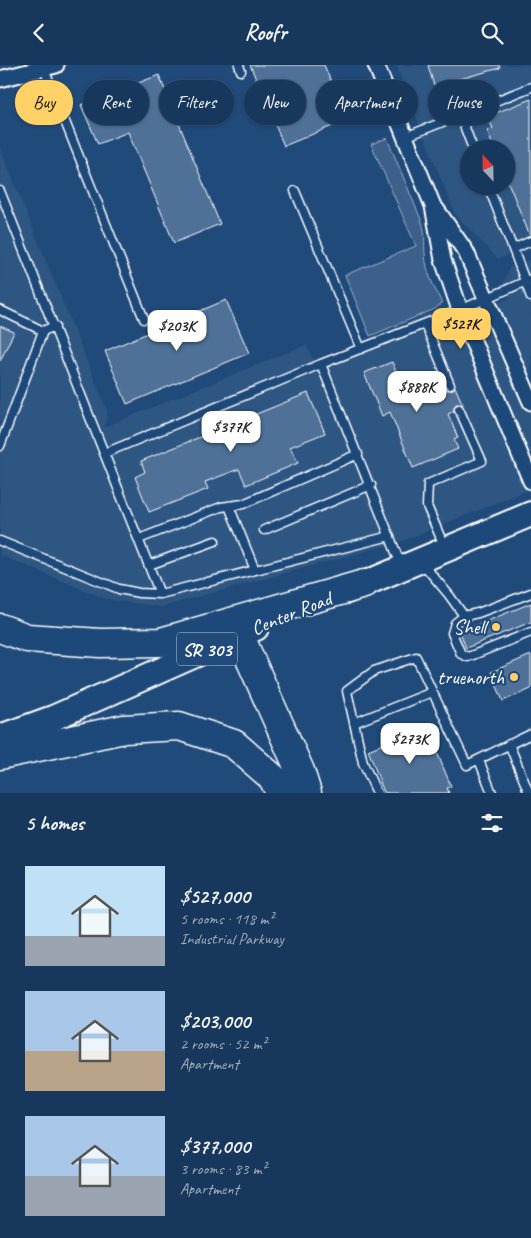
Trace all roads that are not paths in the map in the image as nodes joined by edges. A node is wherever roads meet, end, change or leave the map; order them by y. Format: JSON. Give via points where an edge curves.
{"nodes":[{"id":1,"x":376,"y":65,"type":"edge"},
{"id":2,"x":50,"y":67,"type":"edge"},
{"id":3,"x":0,"y":79,"type":"edge"},
{"id":4,"x":531,"y":87,"type":"edge"},
{"id":5,"x":499,"y":100,"type":"edge"},
{"id":6,"x":435,"y":125,"type":"edge"},
{"id":7,"x":464,"y":125,"type":"edge"},
{"id":8,"x":405,"y":137,"type":"junction"},
{"id":9,"x":470,"y":140,"type":"edge"},
{"id":10,"x":0,"y":191,"type":"edge"},
{"id":11,"x":295,"y":191,"type":"dead end"},
{"id":12,"x":492,"y":195,"type":"edge"},
{"id":13,"x":433,"y":206,"type":"junction"},
{"id":14,"x":531,"y":241,"type":"edge"},
{"id":15,"x":513,"y":249,"type":"junction"},
{"id":16,"x":528,"y":280,"type":"edge"},
{"id":17,"x":531,"y":297,"type":"edge"},
{"id":18,"x":487,"y":298,"type":"junction"},
{"id":19,"x":0,"y":310,"type":"edge"},
{"id":20,"x":460,"y":310,"type":"junction"},
{"id":21,"x":144,"y":319,"type":"dead end"},
{"id":22,"x":425,"y":324,"type":"junction"},
{"id":23,"x":55,"y":326,"type":"junction"},
{"id":24,"x":43,"y":331,"type":"junction"},
{"id":25,"x":360,"y":349,"type":"junction"},
{"id":26,"x":322,"y":364,"type":"junction"},
{"id":27,"x":450,"y":385,"type":"dead end"},
{"id":28,"x":531,"y":402,"type":"edge"},
{"id":29,"x":459,"y":409,"type":"dead end"},
{"id":30,"x":0,"y":447,"type":"edge"},
{"id":31,"x":105,"y":453,"type":"junction"},
{"id":32,"x":358,"y":454,"type":"junction"},
{"id":33,"x":531,"y":481,"type":"edge"},
{"id":34,"x":371,"y":485,"type":"junction"},
{"id":35,"x":229,"y":505,"type":"junction"},
{"id":36,"x":531,"y":514,"type":"edge"},
{"id":37,"x":264,"y":530,"type":"dead end"},
{"id":38,"x":390,"y":535,"type":"junction"},
{"id":39,"x":139,"y":539,"type":"junction"},
{"id":40,"x":0,"y":541,"type":"edge"},
{"id":41,"x":215,"y":541,"type":"dead end"},
{"id":42,"x":446,"y":550,"type":"junction"},
{"id":43,"x":411,"y":564,"type":"junction"},
{"id":44,"x":149,"y":565,"type":"junction"},
{"id":45,"x":255,"y":570,"type":"junction"},
{"id":46,"x":364,"y":584,"type":"junction"},
{"id":47,"x":160,"y":593,"type":"junction"},
{"id":48,"x":531,"y":593,"type":"edge"},
{"id":49,"x":464,"y":616,"type":"junction"},
{"id":50,"x":0,"y":628,"type":"edge"},
{"id":51,"x":531,"y":632,"type":"edge"},
{"id":52,"x":240,"y":634,"type":"junction"},
{"id":53,"x":432,"y":691,"type":"junction"},
{"id":54,"x":53,"y":717,"type":"junction"},
{"id":55,"x":354,"y":723,"type":"junction"},
{"id":56,"x":531,"y":734,"type":"edge"},
{"id":57,"x":0,"y":737,"type":"edge"},
{"id":58,"x":509,"y":744,"type":"junction"},
{"id":59,"x":0,"y":754,"type":"edge"},
{"id":60,"x":479,"y":760,"type":"junction"},
{"id":61,"x":280,"y":793,"type":"edge"},
{"id":62,"x":307,"y":793,"type":"edge"},
{"id":63,"x":377,"y":793,"type":"edge"},
{"id":64,"x":492,"y":793,"type":"edge"},
{"id":65,"x":529,"y":793,"type":"edge"}],
"edges":[{"from":1,"to":8,"type":"street"},
{"from":2,"to":3,"type":"street"},
{"from":2,"to":21,"type":"lane"},
{"from":4,"to":5,"type":"lane"},
{"from":6,"to":8,"type":"lane"},
{"from":7,"to":9,"type":"lane"},
{"from":8,"to":13,"type":"street"},
{"from":10,"to":23,"type":"lane"},
{"from":11,"to":25,"type":"lane"},
{"from":12,"to":15,"type":"lane"},
{"from":13,"to":18,"type":"street","via":[[466,252]]},
{"from":13,"to":20,"type":"street","via":[[443,259]]},
{"from":14,"to":15,"type":"lane"},
{"from":15,"to":16,"type":"lane"},
{"from":16,"to":17,"type":"lane"},
{"from":16,"to":18,"type":"lane"},
{"from":18,"to":20,"type":"lane"},
{"from":18,"to":28,"type":"street"},
{"from":19,"to":24,"type":"lane"},
{"from":20,"to":22,"type":"lane"},
{"from":20,"to":33,"type":"street"},
{"from":22,"to":25,"type":"lane"},
{"from":22,"to":27,"type":"lane"},
{"from":23,"to":24,"type":"lane"},
{"from":23,"to":31,"type":"lane"},
{"from":24,"to":30,"type":"lane"},
{"from":25,"to":26,"type":"lane"},
{"from":26,"to":31,"type":"lane"},
{"from":26,"to":32,"type":"lane"},
{"from":29,"to":42,"type":"lane","via":[[482,461],[428,484],[427,506]]},
{"from":31,"to":39,"type":"lane"},
{"from":32,"to":34,"type":"lane"},
{"from":32,"to":35,"type":"lane","via":[[244,504]]},
{"from":34,"to":37,"type":"lane"},
{"from":34,"to":38,"type":"lane"},
{"from":35,"to":39,"type":"lane"},
{"from":35,"to":45,"type":"lane"},
{"from":36,"to":42,"type":"main road","name":"Center Road","number":"SR 303"},
{"from":38,"to":43,"type":"lane"},
{"from":38,"to":45,"type":"lane"},
{"from":39,"to":44,"type":"lane"},
{"from":40,"to":47,"type":"lane","via":[[119,589]]},
{"from":41,"to":44,"type":"lane"},
{"from":42,"to":43,"type":"main road","name":"Center Road","number":"SR 303"},
{"from":43,"to":46,"type":"main road","name":"Center Road","number":"SR 303"},
{"from":43,"to":49,"type":"lane","via":[[449,595]]},
{"from":44,"to":47,"type":"lane"},
{"from":45,"to":47,"type":"lane"},
{"from":46,"to":50,"type":"highway","via":[[161,642],[100,643],[27,637]]},
{"from":46,"to":52,"type":"main road","name":"Center Road","number":"SR 303"},
{"from":48,"to":49,"type":"lane"},
{"from":49,"to":51,"type":"lane","via":[[455,623],[452,633],[461,654],[468,657]]},
{"from":52,"to":54,"type":"main road","name":"Center Road","number":"SR 303"},
{"from":52,"to":62,"type":"highway"},
{"from":53,"to":55,"type":"lane"},
{"from":53,"to":55,"type":"lane","via":[[416,657],[374,671],[347,691]]},
{"from":53,"to":60,"type":"lane","via":[[467,765]]},
{"from":54,"to":57,"type":"main road","name":"Center Road","number":"SR 303"},
{"from":54,"to":59,"type":"main road","name":"Center Road","number":"SR 303"},
{"from":55,"to":63,"type":"lane","via":[[363,763]]},
{"from":56,"to":58,"type":"lane"},
{"from":58,"to":60,"type":"lane"},
{"from":58,"to":65,"type":"lane"},
{"from":59,"to":61,"type":"highway","via":[[124,729],[179,726],[234,744],[273,778]]},
{"from":60,"to":64,"type":"lane"}]}
